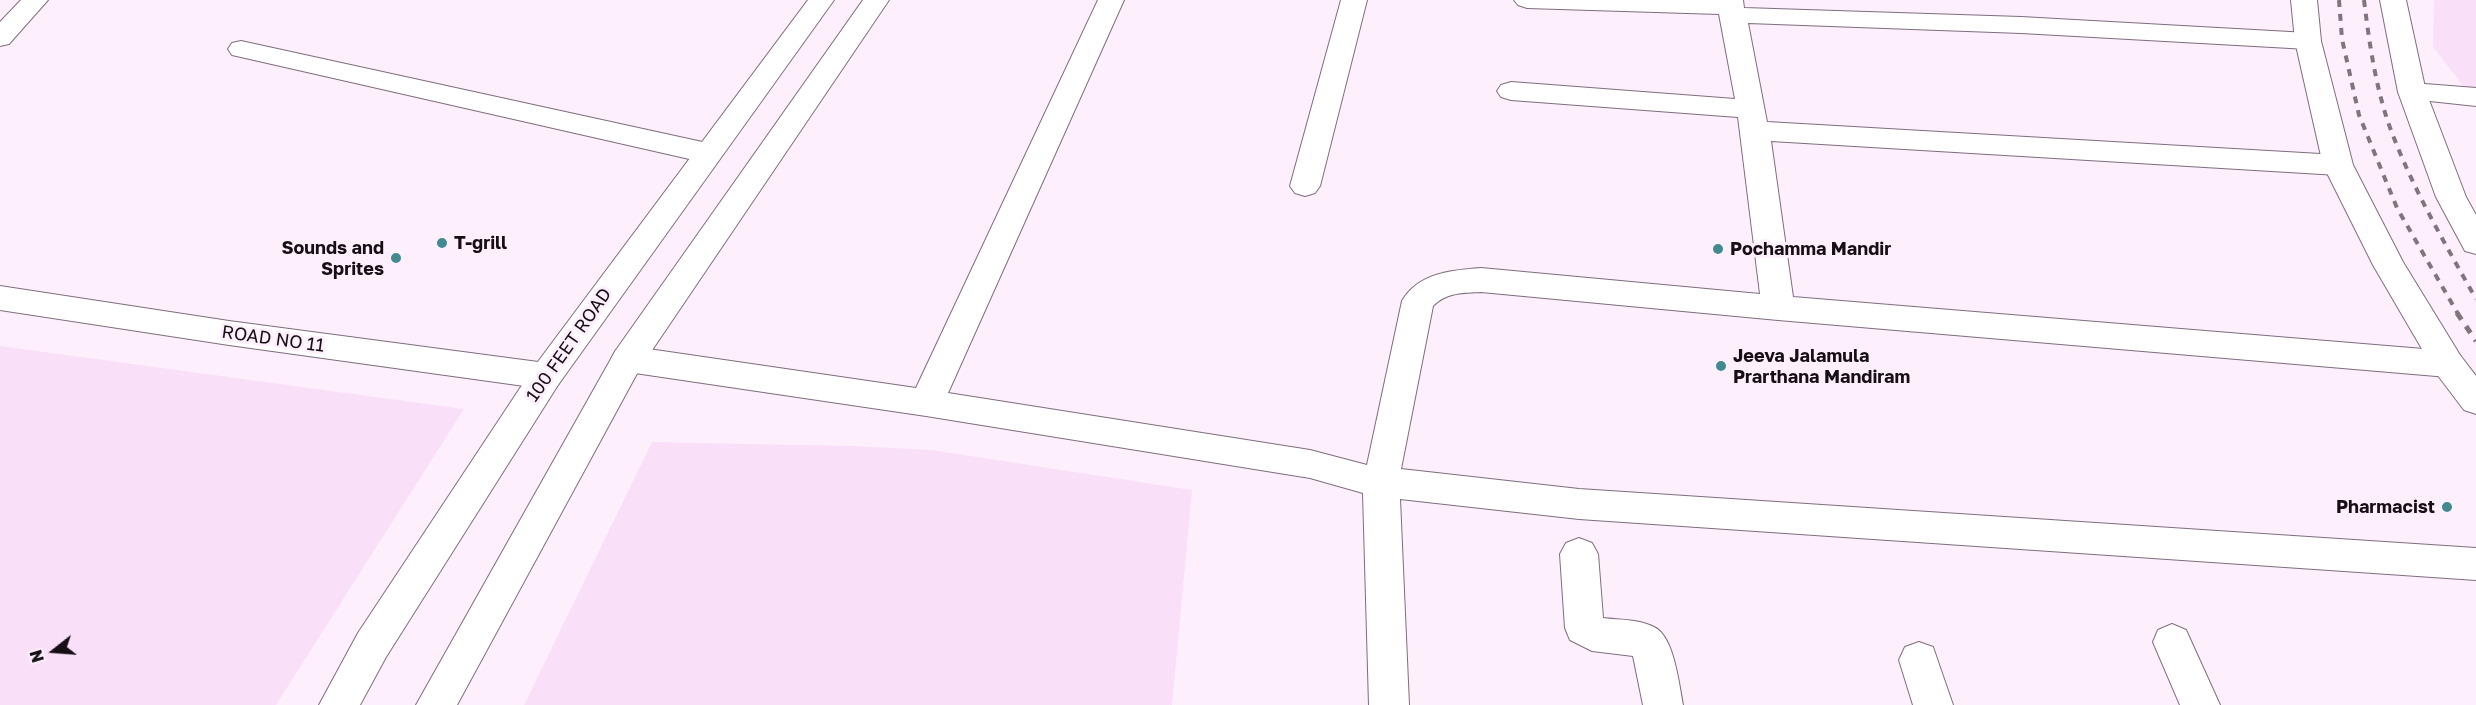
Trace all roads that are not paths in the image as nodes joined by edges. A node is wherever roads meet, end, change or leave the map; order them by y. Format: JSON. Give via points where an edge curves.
{"nodes":[{"id":1,"x":35,"y":0,"type":"edge"},
{"id":2,"x":820,"y":0,"type":"edge"},
{"id":3,"x":876,"y":0,"type":"edge"},
{"id":4,"x":1111,"y":0,"type":"edge"},
{"id":5,"x":1354,"y":0,"type":"edge"},
{"id":6,"x":1527,"y":0,"type":"edge"},
{"id":7,"x":2304,"y":0,"type":"edge"},
{"id":8,"x":2394,"y":0,"type":"edge"},
{"id":9,"x":1731,"y":7,"type":"edge"},
{"id":10,"x":0,"y":38,"type":"edge"},
{"id":11,"x":2308,"y":41,"type":"junction"},
{"id":12,"x":241,"y":49,"type":"dead end"},
{"id":13,"x":1511,"y":91,"type":"dead end"},
{"id":14,"x":2412,"y":92,"type":"junction"},
{"id":15,"x":2476,"y":97,"type":"edge"},
{"id":16,"x":1753,"y":120,"type":"junction"},
{"id":17,"x":707,"y":153,"type":"junction"},
{"id":18,"x":2338,"y":165,"type":"junction"},
{"id":19,"x":1305,"y":186,"type":"dead end"},
{"id":20,"x":2476,"y":243,"type":"edge"},
{"id":21,"x":0,"y":298,"type":"edge"},
{"id":22,"x":1778,"y":308,"type":"junction"},
{"id":23,"x":628,"y":359,"type":"junction"},
{"id":24,"x":2448,"y":364,"type":"junction"},
{"id":25,"x":546,"y":376,"type":"junction"},
{"id":26,"x":2476,"y":402,"type":"edge"},
{"id":27,"x":926,"y":403,"type":"junction"},
{"id":28,"x":1381,"y":482,"type":"junction"},
{"id":29,"x":1579,"y":554,"type":"dead end"},
{"id":30,"x":2476,"y":564,"type":"edge"},
{"id":31,"x":2172,"y":642,"type":"dead end"},
{"id":32,"x":1919,"y":660,"type":"dead end"},
{"id":33,"x":339,"y":705,"type":"edge"},
{"id":34,"x":436,"y":705,"type":"edge"},
{"id":35,"x":1389,"y":705,"type":"edge"},
{"id":36,"x":1663,"y":705,"type":"edge"},
{"id":37,"x":1933,"y":705,"type":"edge"},
{"id":38,"x":2200,"y":705,"type":"edge"}],
"edges":[{"from":1,"to":10,"type":"street"},
{"from":2,"to":17,"type":"street","name":"100 FEET ROAD"},
{"from":3,"to":23,"type":"street"},
{"from":4,"to":27,"type":"street"},
{"from":5,"to":19,"type":"street"},
{"from":6,"to":9,"type":"street"},
{"from":7,"to":11,"type":"street"},
{"from":8,"to":14,"type":"street"},
{"from":9,"to":11,"type":"street"},
{"from":9,"to":16,"type":"street"},
{"from":11,"to":18,"type":"street"},
{"from":12,"to":17,"type":"street"},
{"from":13,"to":16,"type":"street"},
{"from":14,"to":15,"type":"street"},
{"from":14,"to":20,"type":"street","via":[[2451,197]]},
{"from":16,"to":18,"type":"street"},
{"from":16,"to":22,"type":"street"},
{"from":17,"to":25,"type":"street","name":"100 FEET ROAD"},
{"from":18,"to":24,"type":"street","via":[[2389,265]]},
{"from":21,"to":25,"type":"street","name":"ROAD NO 11"},
{"from":22,"to":24,"type":"street"},
{"from":22,"to":28,"type":"street","via":[[1482,280],[1430,288],[1418,301]]},
{"from":23,"to":27,"type":"street"},
{"from":23,"to":34,"type":"street"},
{"from":24,"to":26,"type":"street"},
{"from":25,"to":33,"type":"street","name":"100 FEET ROAD","via":[[372,645]]},
{"from":27,"to":28,"type":"street","via":[[1310,464]]},
{"from":28,"to":30,"type":"street","via":[[1579,504]]},
{"from":28,"to":35,"type":"street"},
{"from":29,"to":36,"type":"street","via":[[1584,628],[1592,633],[1647,642]]},
{"from":31,"to":38,"type":"street"},
{"from":32,"to":37,"type":"street"}]}
